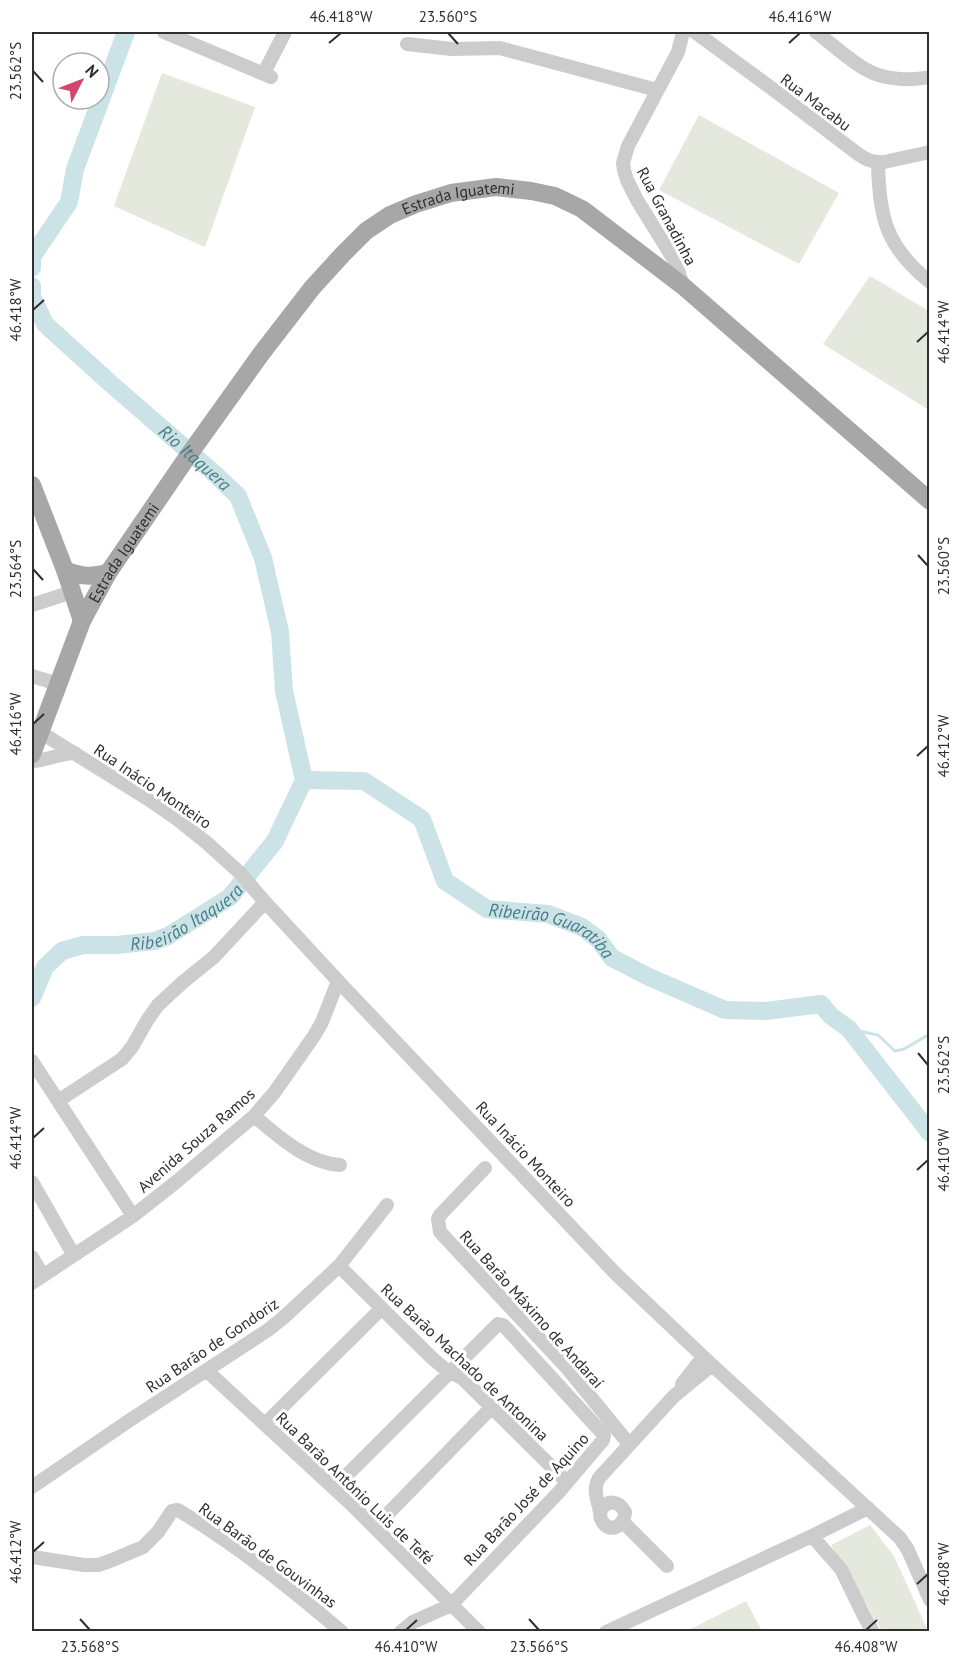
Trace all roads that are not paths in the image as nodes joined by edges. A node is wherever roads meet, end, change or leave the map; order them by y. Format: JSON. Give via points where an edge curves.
{"nodes":[{"id":1,"x":164,"y":32,"type":"edge"},
{"id":2,"x":285,"y":32,"type":"edge"},
{"id":3,"x":683,"y":32,"type":"edge"},
{"id":4,"x":694,"y":32,"type":"edge"},
{"id":5,"x":816,"y":32,"type":"edge"},
{"id":6,"x":407,"y":44,"type":"dead end"},
{"id":7,"x":930,"y":77,"type":"edge"},
{"id":8,"x":657,"y":90,"type":"junction"},
{"id":9,"x":930,"y":152,"type":"edge"},
{"id":10,"x":878,"y":163,"type":"junction"},
{"id":11,"x":930,"y":282,"type":"edge"},
{"id":12,"x":682,"y":286,"type":"junction"},
{"id":13,"x":32,"y":488,"type":"edge"},
{"id":14,"x":930,"y":501,"type":"edge"},
{"id":15,"x":65,"y":570,"type":"junction"},
{"id":16,"x":108,"y":573,"type":"junction"},
{"id":17,"x":72,"y":592,"type":"junction"},
{"id":18,"x":32,"y":605,"type":"edge"},
{"id":19,"x":82,"y":621,"type":"junction"},
{"id":20,"x":32,"y":676,"type":"edge"},
{"id":21,"x":58,"y":684,"type":"junction"},
{"id":22,"x":40,"y":732,"type":"junction"},
{"id":23,"x":75,"y":753,"type":"junction"},
{"id":24,"x":32,"y":754,"type":"edge"},
{"id":25,"x":32,"y":761,"type":"edge"},
{"id":26,"x":265,"y":902,"type":"junction"},
{"id":27,"x":338,"y":981,"type":"junction"},
{"id":28,"x":32,"y":1061,"type":"edge"},
{"id":29,"x":58,"y":1101,"type":"junction"},
{"id":30,"x":254,"y":1116,"type":"junction"},
{"id":31,"x":340,"y":1165,"type":"dead end"},
{"id":32,"x":485,"y":1168,"type":"dead end"},
{"id":33,"x":32,"y":1182,"type":"edge"},
{"id":34,"x":387,"y":1205,"type":"dead end"},
{"id":35,"x":133,"y":1216,"type":"junction"},
{"id":36,"x":73,"y":1254,"type":"junction"},
{"id":37,"x":32,"y":1257,"type":"edge"},
{"id":38,"x":339,"y":1266,"type":"junction"},
{"id":39,"x":37,"y":1280,"type":"edge"},
{"id":40,"x":382,"y":1308,"type":"junction"},
{"id":41,"x":708,"y":1361,"type":"junction"},
{"id":42,"x":207,"y":1371,"type":"junction"},
{"id":43,"x":451,"y":1371,"type":"junction"},
{"id":44,"x":492,"y":1407,"type":"junction"},
{"id":45,"x":265,"y":1424,"type":"junction"},
{"id":46,"x":629,"y":1444,"type":"junction"},
{"id":47,"x":567,"y":1482,"type":"junction"},
{"id":48,"x":32,"y":1487,"type":"edge"},
{"id":49,"x":334,"y":1488,"type":"junction"},
{"id":50,"x":868,"y":1508,"type":"junction"},
{"id":51,"x":375,"y":1527,"type":"junction"},
{"id":52,"x":812,"y":1536,"type":"junction"},
{"id":53,"x":32,"y":1557,"type":"edge"},
{"id":54,"x":667,"y":1566,"type":"dead end"},
{"id":55,"x":930,"y":1600,"type":"edge"},
{"id":56,"x":451,"y":1605,"type":"junction"},
{"id":57,"x":342,"y":1632,"type":"edge"},
{"id":58,"x":401,"y":1632,"type":"edge"},
{"id":59,"x":479,"y":1632,"type":"edge"},
{"id":60,"x":606,"y":1632,"type":"edge"},
{"id":61,"x":873,"y":1632,"type":"edge"}],
"edges":[{"from":1,"to":2,"type":"street","via":[[269,72]]},
{"from":3,"to":8,"type":"street","name":"Rua Granadinha","via":[[678,52]]},
{"from":4,"to":10,"type":"street","name":"Rua Macabu","via":[[858,154]]},
{"from":5,"to":7,"type":"street","via":[[878,75]]},
{"from":6,"to":8,"type":"street","via":[[452,49],[500,48]]},
{"from":8,"to":12,"type":"street","name":"Rua Granadinha","via":[[623,163],[637,200],[676,263]]},
{"from":9,"to":10,"type":"street"},
{"from":10,"to":11,"type":"street","via":[[879,197],[887,229],[906,261]]},
{"from":12,"to":14,"type":"main road","name":"Estrada Iguatemi"},
{"from":12,"to":16,"type":"main road","name":"Estrada Iguatemi","via":[[582,209],[555,195],[495,187],[451,193],[390,215],[366,231],[312,288],[261,354]]},
{"from":13,"to":15,"type":"main road"},
{"from":15,"to":16,"type":"main road","via":[[85,576]]},
{"from":15,"to":17,"type":"main road"},
{"from":16,"to":19,"type":"main road","name":"Estrada Iguatemi"},
{"from":17,"to":18,"type":"street"},
{"from":17,"to":19,"type":"main road"},
{"from":19,"to":21,"type":"main road","name":"Estrada Iguatemi"},
{"from":20,"to":21,"type":"street"},
{"from":21,"to":22,"type":"main road","name":"Estrada Iguatemi"},
{"from":22,"to":23,"type":"street","name":"Rua Inácio Monteiro"},
{"from":22,"to":24,"type":"main road","name":"Estrada Iguatemi"},
{"from":23,"to":25,"type":"street","name":"Rua Inácio Monteiro"},
{"from":23,"to":26,"type":"street","name":"Rua Inácio Monteiro","via":[[177,819],[240,873]]},
{"from":26,"to":27,"type":"street","name":"Rua Inácio Monteiro"},
{"from":26,"to":29,"type":"street","via":[[214,957],[158,1005],[122,1059]]},
{"from":27,"to":30,"type":"street","name":"Avenida Souza Ramos","via":[[314,1036]]},
{"from":27,"to":41,"type":"street","name":"Rua Inácio Monteiro","via":[[616,1274]]},
{"from":28,"to":29,"type":"street"},
{"from":29,"to":35,"type":"street"},
{"from":30,"to":31,"type":"street","via":[[309,1156]]},
{"from":30,"to":35,"type":"street","name":"Avenida Souza Ramos"},
{"from":32,"to":46,"type":"street","name":"Rua Barão Máximo de Andaraí","via":[[440,1215],[440,1232],[567,1368]]},
{"from":33,"to":36,"type":"street"},
{"from":34,"to":38,"type":"street","name":"Rua Barão de Gondoriz"},
{"from":35,"to":36,"type":"street","name":"Avenida Souza Ramos"},
{"from":36,"to":39,"type":"street","name":"Avenida Souza Ramos"},
{"from":37,"to":39,"type":"street"},
{"from":38,"to":40,"type":"street","name":"Rua Barão Machado de Antonina"},
{"from":38,"to":42,"type":"street","name":"Rua Barão de Gondoriz","via":[[268,1330]]},
{"from":40,"to":43,"type":"street","name":"Rua Barão Machado de Antonina","via":[[432,1358]]},
{"from":40,"to":45,"type":"street"},
{"from":41,"to":46,"type":"street","via":[[689,1373],[674,1396]]},
{"from":41,"to":50,"type":"street","name":"Rua Inácio Monteiro"},
{"from":42,"to":45,"type":"street","name":"Rua Barão Antônio Luis de Tefé"},
{"from":42,"to":48,"type":"street","name":"Rua Barão de Gondoriz"},
{"from":43,"to":44,"type":"street","name":"Rua Barão Machado de Antonina"},
{"from":43,"to":47,"type":"street","name":"Rua Barão José de Aquino","via":[[496,1325],[506,1328],[603,1432],[603,1440]]},
{"from":43,"to":49,"type":"street"},
{"from":44,"to":47,"type":"street","name":"Rua Barão Machado de Antonina"},
{"from":44,"to":51,"type":"street"},
{"from":45,"to":49,"type":"street","name":"Rua Barão Antônio Luis de Tefé"},
{"from":46,"to":54,"type":"street","via":[[596,1483],[600,1512],[606,1504],[619,1504],[625,1512],[623,1522]]},
{"from":47,"to":56,"type":"street","name":"Rua Barão José de Aquino"},
{"from":49,"to":51,"type":"street","name":"Rua Barão Antônio Luis de Tefé"},
{"from":50,"to":52,"type":"street"},
{"from":50,"to":55,"type":"street","name":"Rua Inácio Monteiro","via":[[904,1544]]},
{"from":51,"to":56,"type":"street","name":"Rua Barão Antônio Luis de Tefé"},
{"from":52,"to":60,"type":"street"},
{"from":52,"to":61,"type":"street","via":[[841,1569]]},
{"from":53,"to":57,"type":"street","name":"Rua Barão de Gouvinhas","via":[[98,1565],[143,1547],[172,1511],[178,1510],[303,1598]]},
{"from":56,"to":58,"type":"street","name":"Rua Barão José de Aquino","via":[[413,1622]]},
{"from":56,"to":59,"type":"street","name":"Rua Barão Antônio Luis de Tefé"}]}
